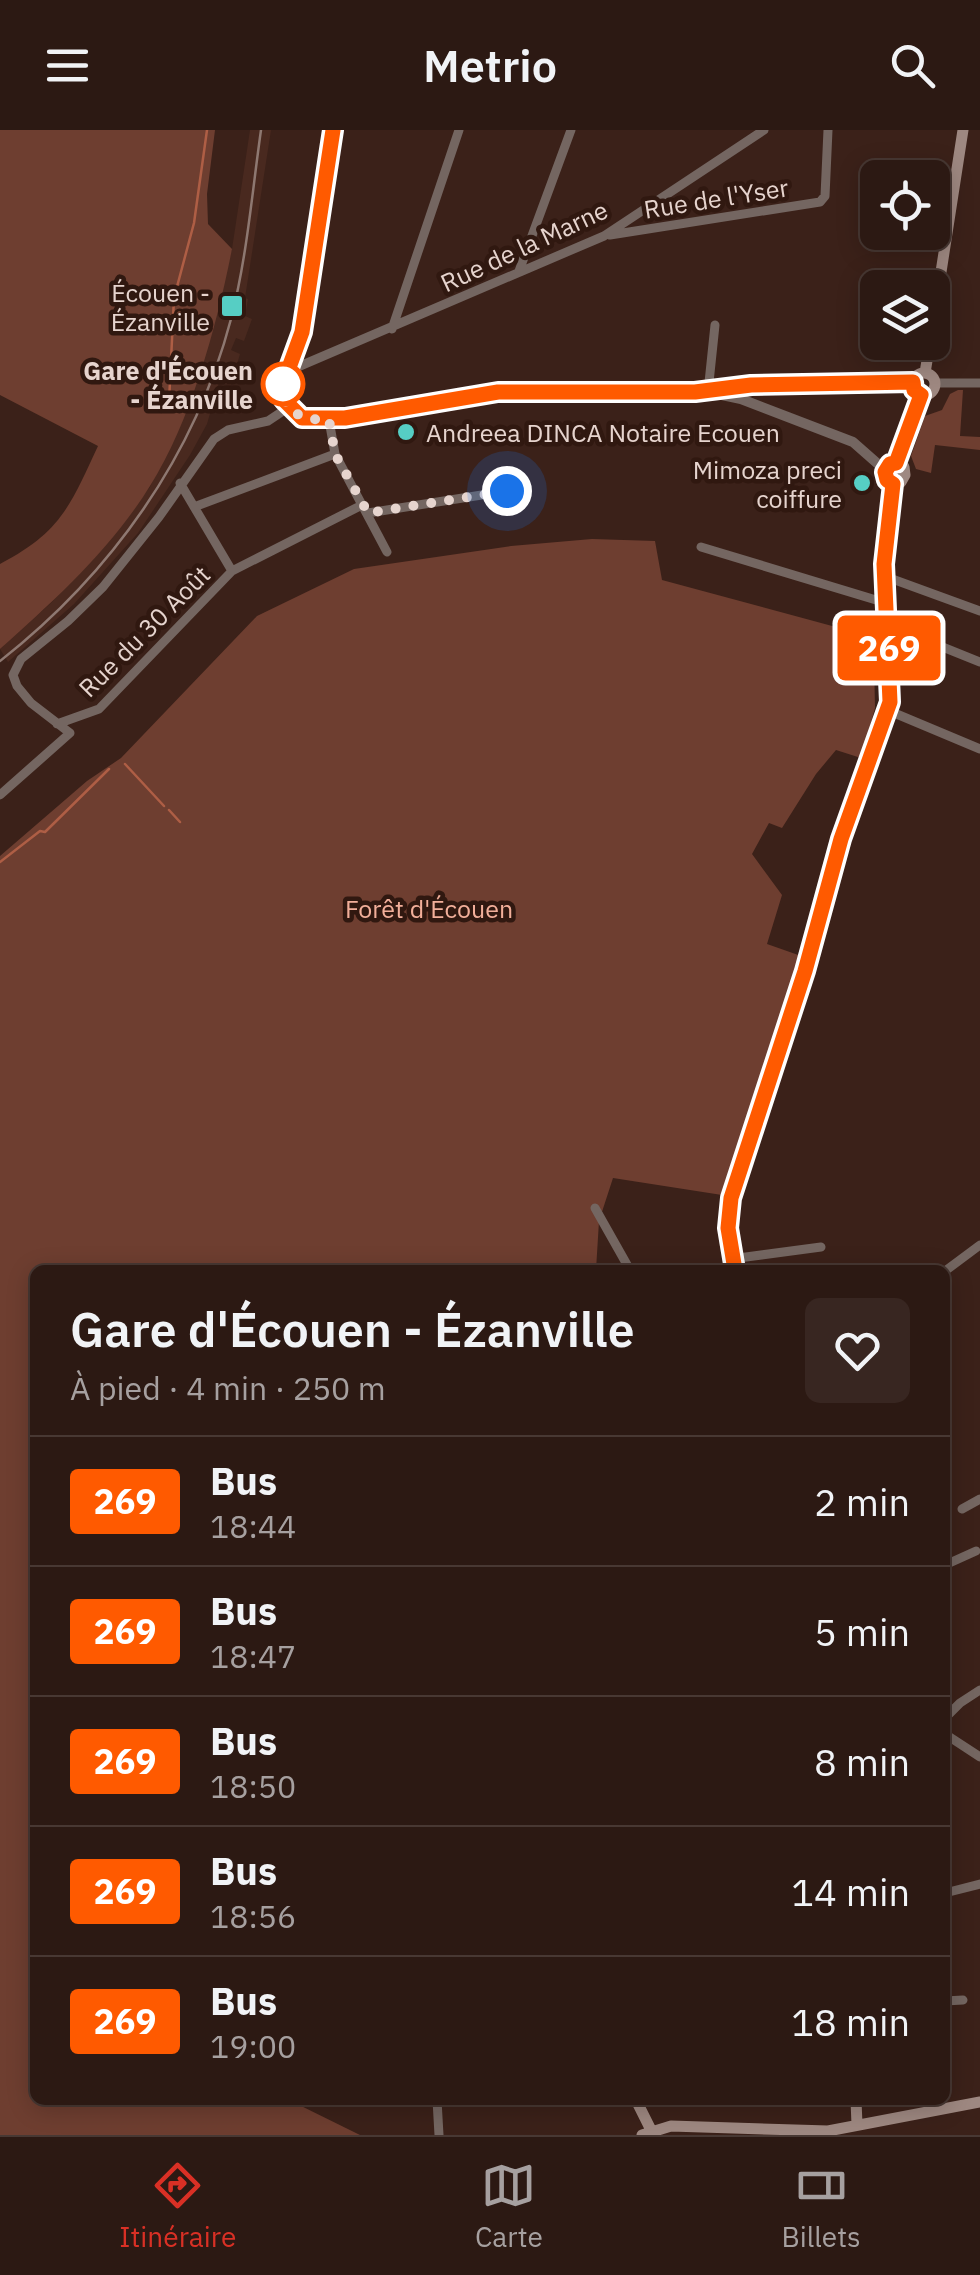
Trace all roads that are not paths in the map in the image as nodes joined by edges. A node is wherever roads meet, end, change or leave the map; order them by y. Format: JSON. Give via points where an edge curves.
{"nodes":[{"id":1,"x":333,"y":130,"type":"edge"},
{"id":2,"x":459,"y":130,"type":"edge"},
{"id":3,"x":571,"y":130,"type":"edge"},
{"id":4,"x":764,"y":130,"type":"edge"},
{"id":5,"x":828,"y":130,"type":"edge"},
{"id":6,"x":964,"y":130,"type":"edge"},
{"id":7,"x":604,"y":236,"type":"junction"},
{"id":8,"x":942,"y":270,"type":"edge"},
{"id":9,"x":519,"y":271,"type":"junction"},
{"id":10,"x":716,"y":325,"type":"dead end"},
{"id":11,"x":392,"y":328,"type":"junction"},
{"id":12,"x":927,"y":360,"type":"edge"},
{"id":13,"x":286,"y":372,"type":"junction"},
{"id":14,"x":925,"y":373,"type":"junction"},
{"id":15,"x":913,"y":382,"type":"junction"},
{"id":16,"x":936,"y":383,"type":"junction"},
{"id":17,"x":980,"y":383,"type":"edge"},
{"id":18,"x":760,"y":386,"type":"junction"},
{"id":19,"x":708,"y":392,"type":"junction"},
{"id":20,"x":921,"y":395,"type":"junction"},
{"id":21,"x":741,"y":399,"type":"junction"},
{"id":22,"x":289,"y":407,"type":"junction"},
{"id":23,"x":329,"y":420,"type":"junction"},
{"id":24,"x":335,"y":454,"type":"junction"},
{"id":25,"x":892,"y":465,"type":"junction"},
{"id":26,"x":180,"y":483,"type":"junction"},
{"id":27,"x":507,"y":491,"type":"dead end"},
{"id":28,"x":194,"y":506,"type":"junction"},
{"id":29,"x":365,"y":509,"type":"junction"},
{"id":30,"x":701,"y":547,"type":"dead end"},
{"id":31,"x":386,"y":552,"type":"dead end"},
{"id":32,"x":232,"y":571,"type":"junction"},
{"id":33,"x":884,"y":576,"type":"junction"},
{"id":34,"x":886,"y":603,"type":"junction"},
{"id":35,"x":980,"y":610,"type":"edge"},
{"id":36,"x":888,"y":625,"type":"junction"},
{"id":37,"x":980,"y":662,"type":"edge"},
{"id":38,"x":888,"y":710,"type":"junction"},
{"id":39,"x":57,"y":724,"type":"junction"},
{"id":40,"x":980,"y":750,"type":"edge"},
{"id":41,"x":0,"y":795,"type":"edge"},
{"id":42,"x":595,"y":1208,"type":"dead end"},
{"id":43,"x":980,"y":1246,"type":"edge"},
{"id":44,"x":821,"y":1247,"type":"dead end"},
{"id":45,"x":966,"y":1256,"type":"junction"},
{"id":46,"x":980,"y":1261,"type":"edge"},
{"id":47,"x":733,"y":1264,"type":"edge"},
{"id":48,"x":627,"y":1265,"type":"edge"},
{"id":49,"x":950,"y":1268,"type":"edge"},
{"id":50,"x":980,"y":1499,"type":"edge"},
{"id":51,"x":962,"y":1509,"type":"dead end"},
{"id":52,"x":976,"y":1551,"type":"dead end"},
{"id":53,"x":950,"y":1563,"type":"edge"},
{"id":54,"x":980,"y":1690,"type":"edge"},
{"id":55,"x":950,"y":1713,"type":"edge"},
{"id":56,"x":950,"y":1737,"type":"edge"},
{"id":57,"x":980,"y":1757,"type":"edge"},
{"id":58,"x":980,"y":1884,"type":"edge"},
{"id":59,"x":950,"y":1892,"type":"edge"},
{"id":60,"x":963,"y":2000,"type":"dead end"},
{"id":61,"x":950,"y":2001,"type":"edge"},
{"id":62,"x":980,"y":2102,"type":"edge"},
{"id":63,"x":438,"y":2105,"type":"edge"},
{"id":64,"x":638,"y":2105,"type":"edge"},
{"id":65,"x":856,"y":2105,"type":"edge"},
{"id":66,"x":857,"y":2125,"type":"junction"},
{"id":67,"x":647,"y":2132,"type":"edge"},
{"id":68,"x":795,"y":2132,"type":"edge"},
{"id":69,"x":439,"y":2135,"type":"edge"}],
"edges":[{"from":1,"to":13,"type":"street","via":[[302,332]]},
{"from":2,"to":11,"type":"street"},
{"from":3,"to":9,"type":"street"},
{"from":4,"to":7,"type":"street","name":"Rue de la Marne"},
{"from":5,"to":7,"type":"street","name":"Rue de l'Yser","via":[[820,202]]},
{"from":6,"to":8,"type":"main road"},
{"from":7,"to":9,"type":"street","name":"Rue de la Marne"},
{"from":9,"to":11,"type":"street","name":"Rue de la Marne"},
{"from":10,"to":19,"type":"street"},
{"from":11,"to":13,"type":"street","name":"Rue de la Marne"},
{"from":12,"to":14,"type":"main road"},
{"from":13,"to":22,"type":"street","via":[[282,392]]},
{"from":14,"to":15,"type":"main road"},
{"from":14,"to":16,"type":"main road"},
{"from":15,"to":18,"type":"street"},
{"from":15,"to":20,"type":"main road"},
{"from":16,"to":17,"type":"street"},
{"from":16,"to":20,"type":"main road","via":[[932,393]]},
{"from":18,"to":19,"type":"street"},
{"from":18,"to":21,"type":"street"},
{"from":19,"to":21,"type":"street"},
{"from":19,"to":23,"type":"street","via":[[498,392]]},
{"from":20,"to":25,"type":"main road"},
{"from":21,"to":25,"type":"street","via":[[853,442],[878,464]]},
{"from":22,"to":23,"type":"street","via":[[307,420]]},
{"from":22,"to":26,"type":"street","via":[[268,421],[228,430]]},
{"from":23,"to":24,"type":"street"},
{"from":24,"to":28,"type":"street"},
{"from":24,"to":29,"type":"street"},
{"from":25,"to":33,"type":"main road","via":[[904,467],[905,476],[893,484]]},
{"from":26,"to":28,"type":"street"},
{"from":26,"to":39,"type":"street","via":[[103,586],[13,672],[22,695]]},
{"from":27,"to":29,"type":"street","name":"Rue du 30 Août"},
{"from":28,"to":32,"type":"street"},
{"from":29,"to":31,"type":"street"},
{"from":29,"to":32,"type":"street","name":"Rue du 30 Août"},
{"from":30,"to":34,"type":"street"},
{"from":32,"to":39,"type":"street","name":"Rue du 30 Août","via":[[100,709]]},
{"from":33,"to":34,"type":"main road"},
{"from":33,"to":35,"type":"street"},
{"from":34,"to":36,"type":"main road"},
{"from":36,"to":37,"type":"street"},
{"from":36,"to":38,"type":"main road"},
{"from":38,"to":40,"type":"street"},
{"from":38,"to":47,"type":"main road","via":[[844,828],[736,1179],[728,1228]]},
{"from":39,"to":41,"type":"street","via":[[70,733]]},
{"from":42,"to":48,"type":"street"},
{"from":43,"to":45,"type":"street"},
{"from":44,"to":47,"type":"street"},
{"from":45,"to":46,"type":"street"},
{"from":45,"to":49,"type":"street"},
{"from":50,"to":51,"type":"street"},
{"from":52,"to":53,"type":"street"},
{"from":54,"to":55,"type":"street"},
{"from":56,"to":57,"type":"street"},
{"from":58,"to":59,"type":"street"},
{"from":60,"to":61,"type":"street"},
{"from":62,"to":66,"type":"main road"},
{"from":63,"to":69,"type":"street"},
{"from":64,"to":67,"type":"main road"},
{"from":65,"to":66,"type":"main road"},
{"from":66,"to":68,"type":"main road"},
{"from":67,"to":68,"type":"main road","via":[[686,2126]]}]}
